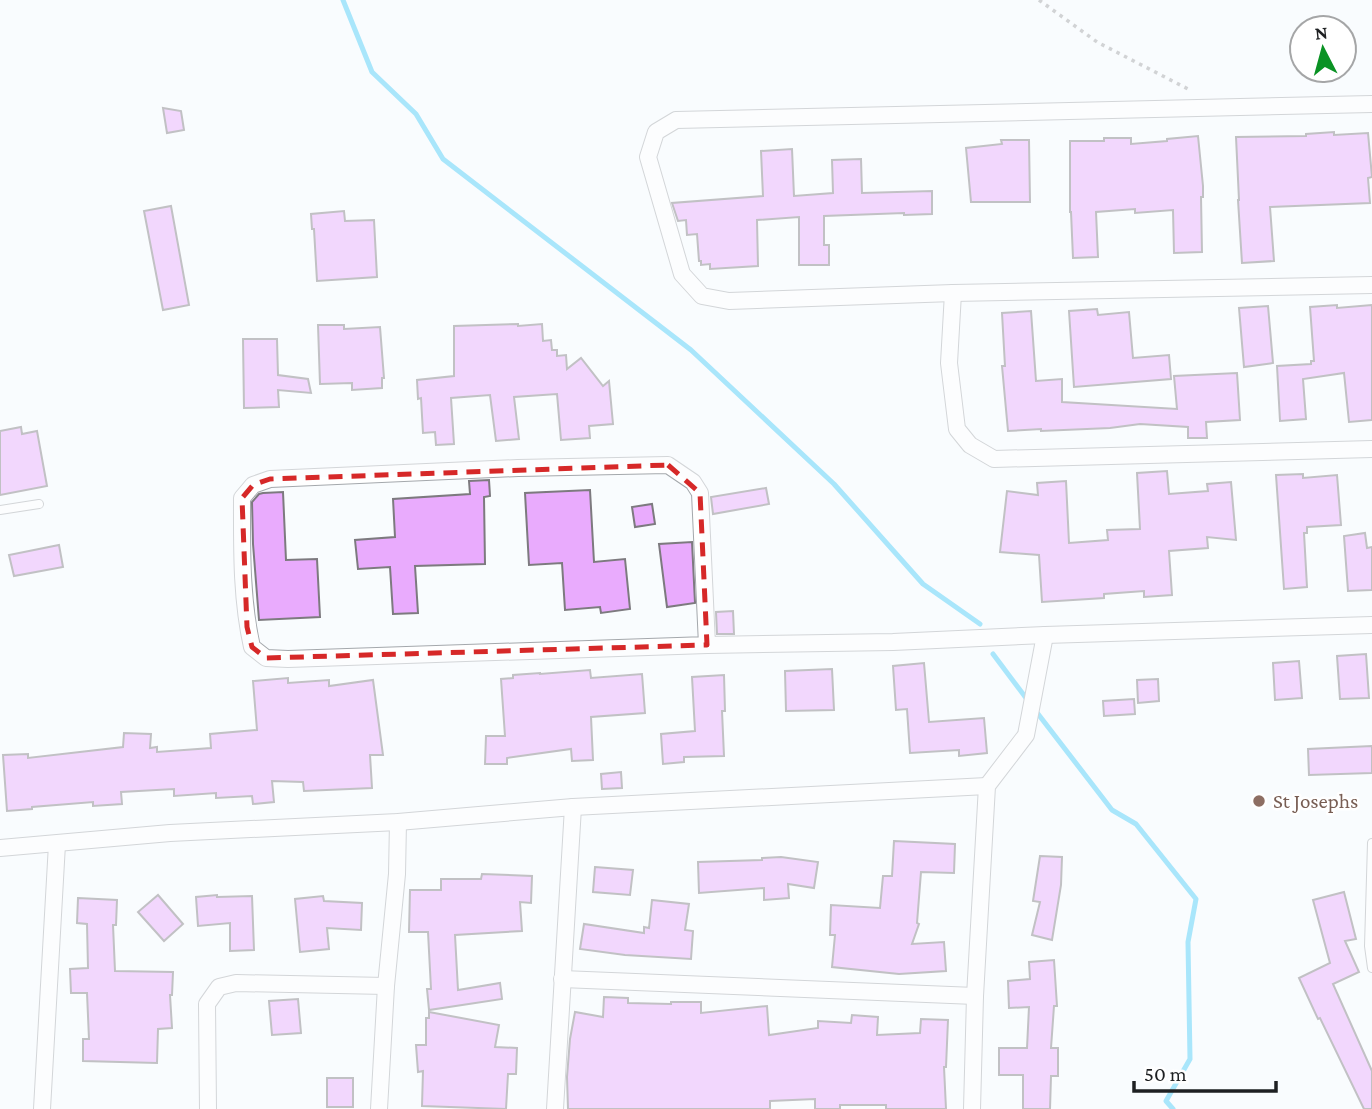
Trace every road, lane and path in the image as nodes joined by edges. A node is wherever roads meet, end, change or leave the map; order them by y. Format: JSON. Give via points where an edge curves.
{"nodes":[{"id":1,"x":1039,"y":0,"type":"edge"},
{"id":2,"x":1192,"y":91,"type":"dead end"},
{"id":3,"x":1372,"y":104,"type":"edge"},
{"id":4,"x":1372,"y":285,"type":"edge"},
{"id":5,"x":953,"y":293,"type":"junction"},
{"id":6,"x":1372,"y":449,"type":"edge"},
{"id":7,"x":38,"y":504,"type":"dead end"},
{"id":8,"x":0,"y":510,"type":"edge"},
{"id":9,"x":1372,"y":625,"type":"edge"},
{"id":10,"x":1045,"y":635,"type":"junction"},
{"id":11,"x":707,"y":645,"type":"junction"},
{"id":12,"x":988,"y":786,"type":"junction"},
{"id":13,"x":573,"y":807,"type":"junction"},
{"id":14,"x":398,"y":822,"type":"junction"},
{"id":15,"x":1372,"y":843,"type":"edge"},
{"id":16,"x":57,"y":844,"type":"junction"},
{"id":17,"x":0,"y":848,"type":"edge"},
{"id":18,"x":1372,"y":968,"type":"edge"},
{"id":19,"x":562,"y":979,"type":"junction"},
{"id":20,"x":386,"y":986,"type":"junction"},
{"id":21,"x":975,"y":996,"type":"junction"},
{"id":22,"x":42,"y":1109,"type":"edge"},
{"id":23,"x":208,"y":1109,"type":"edge"},
{"id":24,"x":379,"y":1109,"type":"edge"},
{"id":25,"x":555,"y":1109,"type":"edge"},
{"id":26,"x":972,"y":1109,"type":"edge"}],
"edges":[{"from":1,"to":2,"type":"path","via":[[1097,43]]},
{"from":3,"to":5,"type":"street","via":[[676,120],[656,132],[648,157],[682,274],[702,296],[729,301]]},
{"from":4,"to":5,"type":"street"},
{"from":5,"to":6,"type":"street","via":[[949,363],[957,429],[970,445],[994,459]]},
{"from":7,"to":8,"type":"lane"},
{"from":9,"to":10,"type":"street"},
{"from":10,"to":11,"type":"street"},
{"from":10,"to":12,"type":"street","via":[[1026,735]]},
{"from":11,"to":11,"type":"street","via":[[267,658],[252,647],[247,627],[242,498],[253,485],[271,479],[668,466],[692,481],[700,493]]},
{"from":12,"to":13,"type":"street"},
{"from":12,"to":21,"type":"street"},
{"from":13,"to":14,"type":"street"},
{"from":13,"to":19,"type":"street"},
{"from":14,"to":16,"type":"street","via":[[170,833]]},
{"from":14,"to":20,"type":"street"},
{"from":15,"to":18,"type":"lane"},
{"from":16,"to":17,"type":"street"},
{"from":16,"to":22,"type":"street"},
{"from":19,"to":21,"type":"street"},
{"from":19,"to":25,"type":"street"},
{"from":20,"to":23,"type":"street","via":[[236,983],[219,987],[206,1004]]},
{"from":20,"to":24,"type":"street"},
{"from":21,"to":26,"type":"street"}]}
